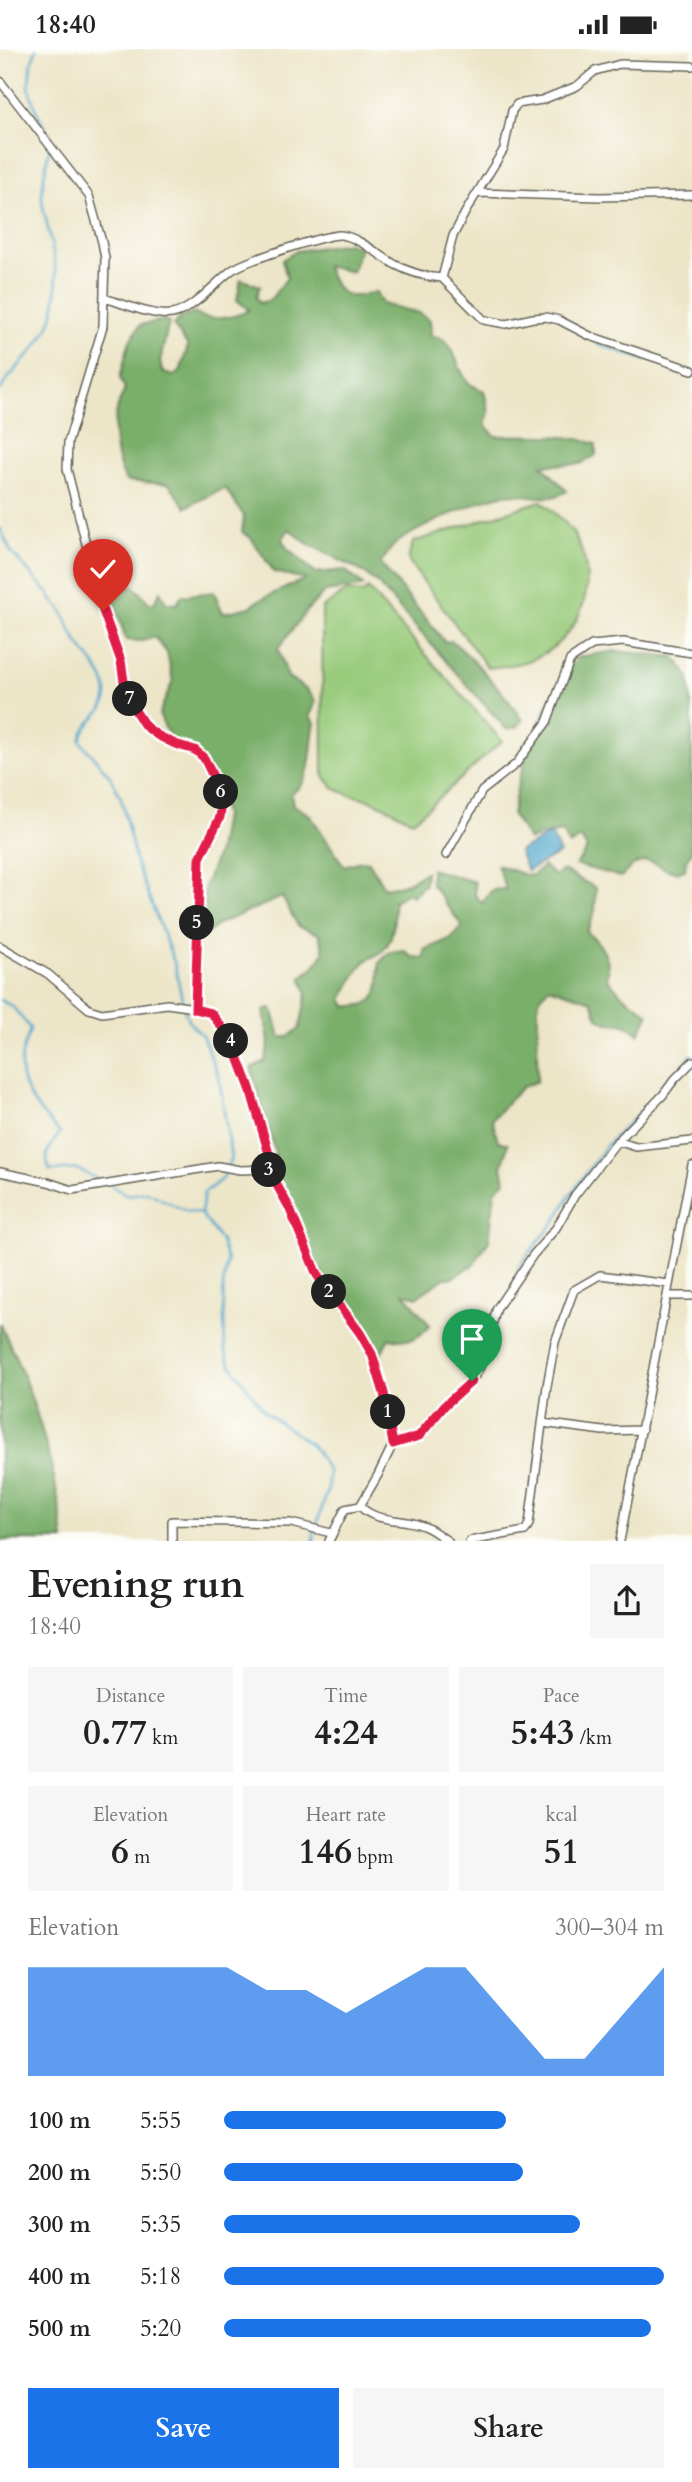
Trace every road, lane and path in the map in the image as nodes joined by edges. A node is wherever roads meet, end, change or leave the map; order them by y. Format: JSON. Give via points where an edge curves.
{"nodes":[{"id":1,"x":692,"y":66,"type":"edge"},
{"id":2,"x":0,"y":81,"type":"edge"},
{"id":3,"x":478,"y":193,"type":"junction"},
{"id":4,"x":692,"y":195,"type":"edge"},
{"id":5,"x":442,"y":278,"type":"junction"},
{"id":6,"x":104,"y":298,"type":"junction"},
{"id":7,"x":692,"y":370,"type":"edge"},
{"id":8,"x":692,"y":653,"type":"edge"},
{"id":9,"x":446,"y":855,"type":"dead end"},
{"id":10,"x":0,"y":946,"type":"edge"},
{"id":11,"x":195,"y":1009,"type":"junction"},
{"id":12,"x":692,"y":1062,"type":"edge"},
{"id":13,"x":617,"y":1141,"type":"junction"},
{"id":14,"x":692,"y":1142,"type":"edge"},
{"id":15,"x":692,"y":1165,"type":"edge"},
{"id":16,"x":268,"y":1169,"type":"junction"},
{"id":17,"x":0,"y":1172,"type":"edge"},
{"id":18,"x":669,"y":1284,"type":"junction"},
{"id":19,"x":667,"y":1296,"type":"junction"},
{"id":20,"x":692,"y":1296,"type":"edge"},
{"id":21,"x":542,"y":1423,"type":"junction"},
{"id":22,"x":642,"y":1430,"type":"junction"},
{"id":23,"x":393,"y":1444,"type":"junction"},
{"id":24,"x":360,"y":1507,"type":"junction"},
{"id":25,"x":330,"y":1537,"type":"edge"},
{"id":26,"x":172,"y":1541,"type":"edge"},
{"id":27,"x":448,"y":1541,"type":"edge"},
{"id":28,"x":469,"y":1541,"type":"edge"},
{"id":29,"x":620,"y":1541,"type":"edge"}],
"edges":[{"from":1,"to":3,"type":"street","via":[[620,64],[595,71],[577,86],[542,100],[517,104],[504,149]]},
{"from":2,"to":6,"type":"street","via":[[89,196],[105,258]]},
{"from":3,"to":4,"type":"street"},
{"from":3,"to":5,"type":"street","via":[[453,236]]},
{"from":5,"to":6,"type":"street","via":[[424,277],[348,236],[337,235],[235,268],[171,315]]},
{"from":5,"to":7,"type":"street","via":[[484,320],[506,324],[533,318],[559,320],[590,336]]},
{"from":6,"to":11,"type":"street","via":[[103,326],[68,442],[67,470],[103,611],[136,712],[157,735],[204,758],[223,797],[220,817],[200,858]]},
{"from":8,"to":9,"type":"street","via":[[623,642],[592,645],[570,660],[547,722],[516,764],[482,791]]},
{"from":10,"to":11,"type":"street","via":[[48,974],[89,1009],[102,1013],[167,1004]]},
{"from":11,"to":16,"type":"street","via":[[211,1013],[231,1039],[269,1154]]},
{"from":12,"to":13,"type":"street"},
{"from":13,"to":14,"type":"street","via":[[636,1147]]},
{"from":13,"to":23,"type":"street","via":[[497,1308],[472,1381],[419,1436]]},
{"from":15,"to":18,"type":"street"},
{"from":16,"to":17,"type":"street","via":[[218,1166],[72,1190]]},
{"from":16,"to":23,"type":"street","via":[[317,1275],[372,1354]]},
{"from":18,"to":19,"type":"street"},
{"from":18,"to":21,"type":"street","via":[[600,1275],[574,1290],[555,1342]]},
{"from":19,"to":20,"type":"street"},
{"from":19,"to":22,"type":"street"},
{"from":21,"to":22,"type":"street","via":[[603,1431]]},
{"from":21,"to":28,"type":"street","via":[[529,1524],[524,1531]]},
{"from":22,"to":29,"type":"street"},
{"from":23,"to":24,"type":"street"},
{"from":24,"to":25,"type":"street","via":[[345,1509]]},
{"from":24,"to":27,"type":"street","via":[[384,1519],[424,1526]]},
{"from":25,"to":26,"type":"street","via":[[291,1523],[172,1521]]}]}
